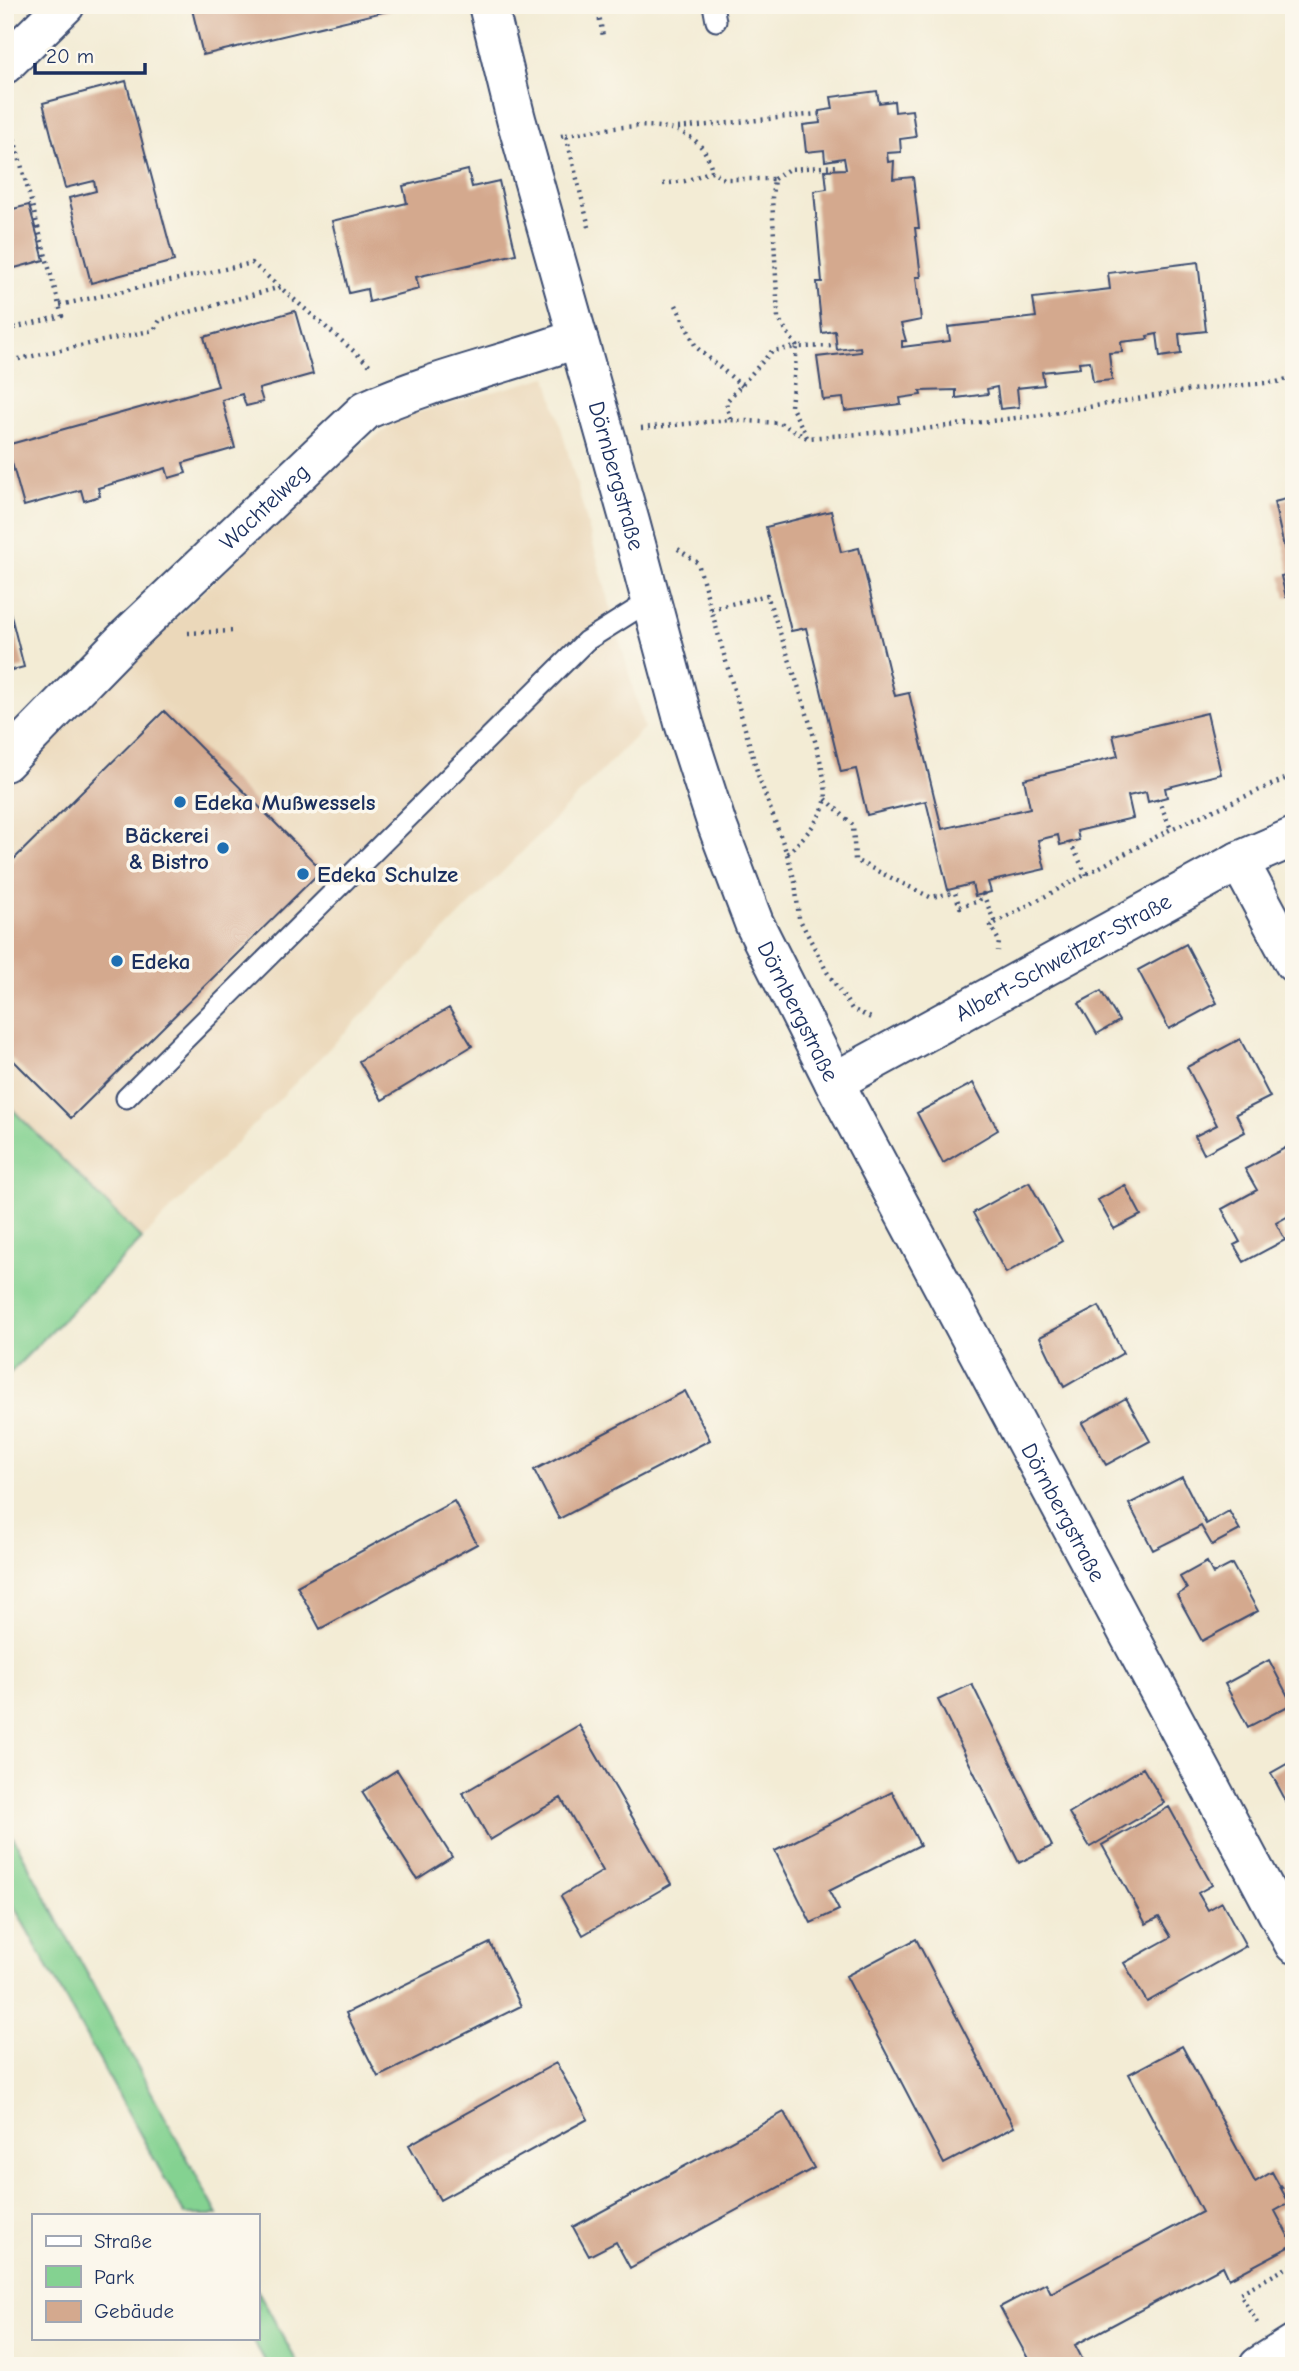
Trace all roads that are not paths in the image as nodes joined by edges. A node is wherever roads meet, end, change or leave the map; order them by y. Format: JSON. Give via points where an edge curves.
{"nodes":[{"id":1,"x":65,"y":5,"type":"edge"},
{"id":2,"x":488,"y":5,"type":"edge"},
{"id":3,"x":5,"y":64,"type":"edge"},
{"id":4,"x":578,"y":338,"type":"junction"},
{"id":5,"x":651,"y":600,"type":"junction"},
{"id":6,"x":5,"y":762,"type":"edge"},
{"id":7,"x":1294,"y":837,"type":"edge"},
{"id":8,"x":1239,"y":861,"type":"junction"},
{"id":9,"x":1294,"y":963,"type":"edge"},
{"id":10,"x":834,"y":1082,"type":"junction"},
{"id":11,"x":125,"y":1098,"type":"dead end"},
{"id":12,"x":1294,"y":1944,"type":"edge"}],
"edges":[{"from":1,"to":3,"type":"main road"},
{"from":2,"to":4,"type":"main road","name":"Dörnbergstraße"},
{"from":4,"to":5,"type":"main road","name":"Dörnbergstraße"},
{"from":4,"to":6,"type":"main road","name":"Wachtelweg","via":[[401,394],[366,410],[128,636]]},
{"from":5,"to":10,"type":"main road","name":"Dörnbergstraße","via":[[684,723],[754,923]]},
{"from":5,"to":11,"type":"lane","via":[[586,641]]},
{"from":7,"to":8,"type":"main road","name":"Albert-Schweitzer-Straße"},
{"from":8,"to":9,"type":"main road"},
{"from":8,"to":10,"type":"main road","name":"Albert-Schweitzer-Straße"},
{"from":10,"to":12,"type":"main road","name":"Dörnbergstraße"}]}
